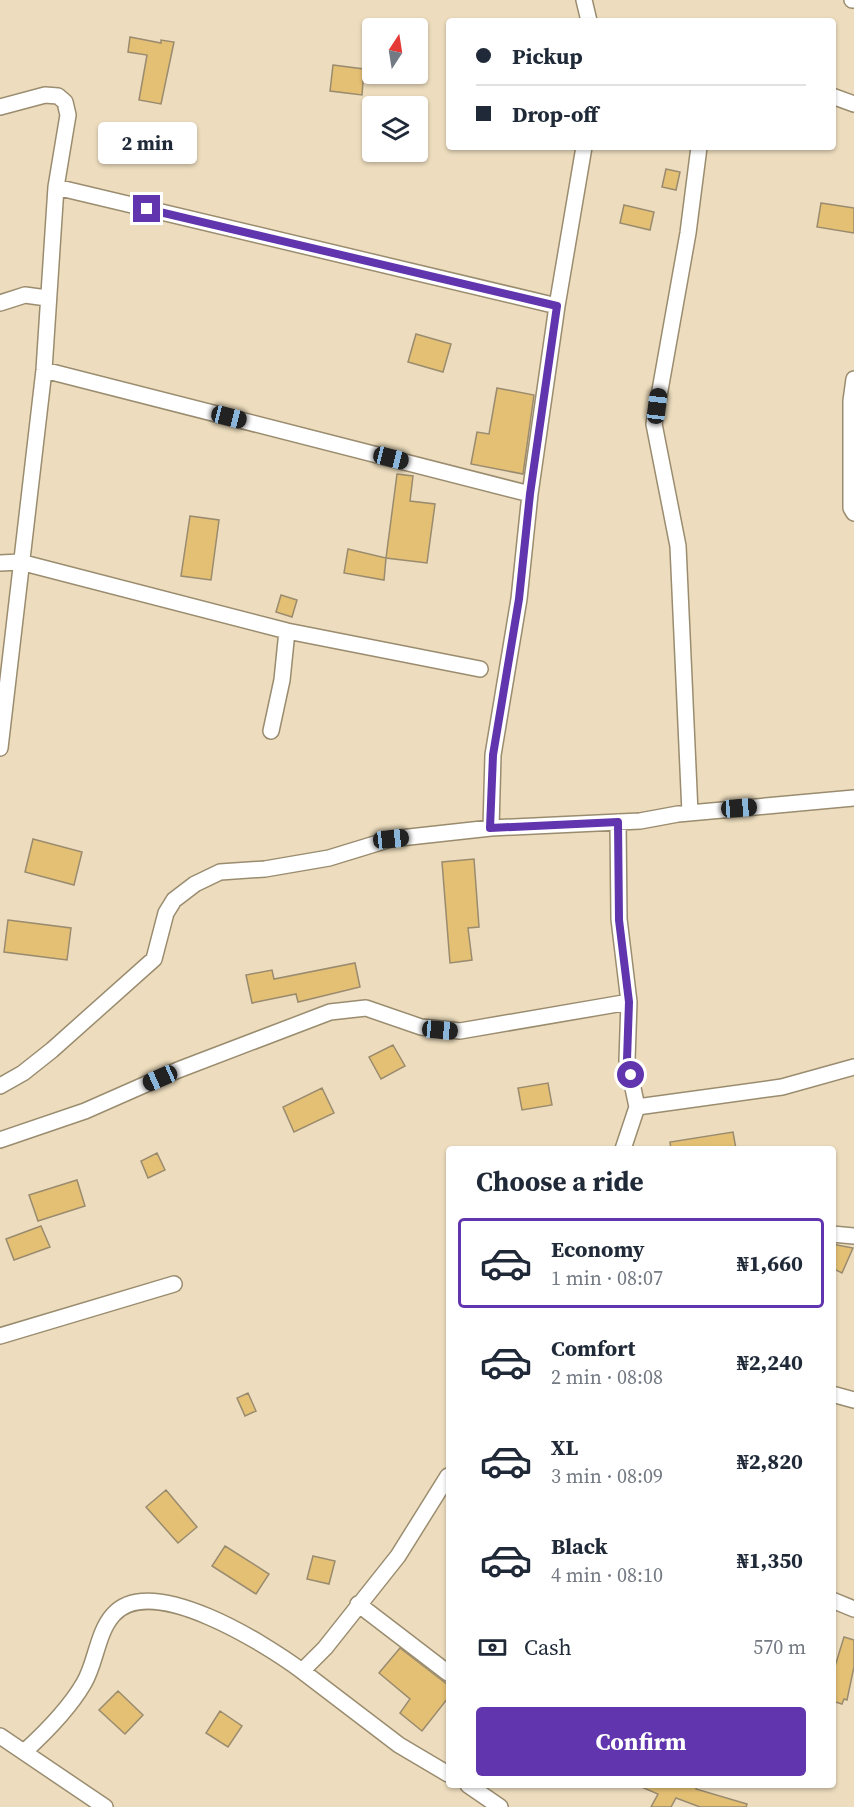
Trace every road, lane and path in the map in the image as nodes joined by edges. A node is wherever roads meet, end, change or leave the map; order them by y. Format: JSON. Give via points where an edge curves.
{"nodes":[{"id":1,"x":584,"y":0,"type":"edge"},
{"id":2,"x":588,"y":18,"type":"edge"},
{"id":3,"x":836,"y":97,"type":"edge"},
{"id":4,"x":854,"y":104,"type":"edge"},
{"id":5,"x":0,"y":107,"type":"edge"},
{"id":6,"x":584,"y":150,"type":"edge"},
{"id":7,"x":699,"y":150,"type":"edge"},
{"id":8,"x":56,"y":187,"type":"junction"},
{"id":9,"x":47,"y":298,"type":"junction"},
{"id":10,"x":0,"y":303,"type":"edge"},
{"id":11,"x":557,"y":306,"type":"junction"},
{"id":12,"x":44,"y":370,"type":"junction"},
{"id":13,"x":854,"y":379,"type":"edge"},
{"id":14,"x":530,"y":494,"type":"junction"},
{"id":15,"x":854,"y":513,"type":"edge"},
{"id":16,"x":20,"y":562,"type":"junction"},
{"id":17,"x":0,"y":563,"type":"edge"},
{"id":18,"x":287,"y":631,"type":"junction"},
{"id":19,"x":480,"y":669,"type":"dead end"},
{"id":20,"x":271,"y":731,"type":"dead end"},
{"id":21,"x":0,"y":748,"type":"edge"},
{"id":22,"x":854,"y":798,"type":"edge"},
{"id":23,"x":690,"y":813,"type":"junction"},
{"id":24,"x":618,"y":822,"type":"junction"},
{"id":25,"x":490,"y":828,"type":"junction"},
{"id":26,"x":629,"y":1002,"type":"junction"},
{"id":27,"x":854,"y":1067,"type":"edge"},
{"id":28,"x":0,"y":1086,"type":"edge"},
{"id":29,"x":637,"y":1107,"type":"junction"},
{"id":30,"x":0,"y":1140,"type":"edge"},
{"id":31,"x":624,"y":1146,"type":"edge"},
{"id":32,"x":836,"y":1234,"type":"edge"},
{"id":33,"x":854,"y":1236,"type":"edge"},
{"id":34,"x":174,"y":1284,"type":"dead end"},
{"id":35,"x":0,"y":1336,"type":"edge"},
{"id":36,"x":836,"y":1395,"type":"edge"},
{"id":37,"x":854,"y":1400,"type":"edge"},
{"id":38,"x":446,"y":1479,"type":"edge"},
{"id":39,"x":836,"y":1602,"type":"edge"},
{"id":40,"x":358,"y":1604,"type":"junction"},
{"id":41,"x":854,"y":1609,"type":"edge"},
{"id":42,"x":302,"y":1671,"type":"junction"},
{"id":43,"x":446,"y":1671,"type":"edge"},
{"id":44,"x":0,"y":1736,"type":"edge"},
{"id":45,"x":24,"y":1752,"type":"junction"},
{"id":46,"x":446,"y":1773,"type":"edge"},
{"id":47,"x":472,"y":1788,"type":"edge"},
{"id":48,"x":105,"y":1807,"type":"edge"},
{"id":49,"x":500,"y":1807,"type":"edge"}],
"edges":[{"from":1,"to":2,"type":"street"},
{"from":3,"to":4,"type":"street"},
{"from":5,"to":8,"type":"street","via":[[45,95],[58,96],[66,102],[68,115]]},
{"from":6,"to":11,"type":"street"},
{"from":7,"to":23,"type":"street","via":[[654,424],[678,546]]},
{"from":8,"to":9,"type":"street"},
{"from":8,"to":11,"type":"street"},
{"from":9,"to":10,"type":"street","via":[[25,295]]},
{"from":9,"to":12,"type":"street"},
{"from":11,"to":14,"type":"street"},
{"from":12,"to":14,"type":"street"},
{"from":12,"to":16,"type":"street"},
{"from":13,"to":15,"type":"street"},
{"from":14,"to":25,"type":"street","via":[[519,599],[493,755]]},
{"from":16,"to":17,"type":"street"},
{"from":16,"to":18,"type":"street"},
{"from":16,"to":21,"type":"street"},
{"from":18,"to":19,"type":"street"},
{"from":18,"to":20,"type":"street"},
{"from":22,"to":23,"type":"street"},
{"from":23,"to":24,"type":"street"},
{"from":24,"to":25,"type":"street"},
{"from":24,"to":26,"type":"street","via":[[619,920]]},
{"from":25,"to":28,"type":"street","via":[[391,839],[328,858],[220,872],[195,884],[170,906],[154,959],[52,1050]]},
{"from":26,"to":29,"type":"street","via":[[627,1060]]},
{"from":26,"to":30,"type":"street","via":[[460,1031],[402,1022],[366,1008],[330,1012],[178,1070],[85,1111]]},
{"from":27,"to":29,"type":"street","via":[[792,1085]]},
{"from":29,"to":31,"type":"street"},
{"from":32,"to":33,"type":"street"},
{"from":34,"to":35,"type":"street"},
{"from":36,"to":37,"type":"street"},
{"from":38,"to":40,"type":"street","via":[[398,1556]]},
{"from":39,"to":41,"type":"street"},
{"from":40,"to":42,"type":"street"},
{"from":40,"to":43,"type":"street"},
{"from":42,"to":45,"type":"street","via":[[243,1632],[191,1610],[163,1602],[142,1601],[123,1606],[111,1617],[85,1683]]},
{"from":42,"to":46,"type":"street","via":[[399,1745]]},
{"from":44,"to":45,"type":"street"},
{"from":45,"to":48,"type":"street"},
{"from":47,"to":49,"type":"street"}]}
